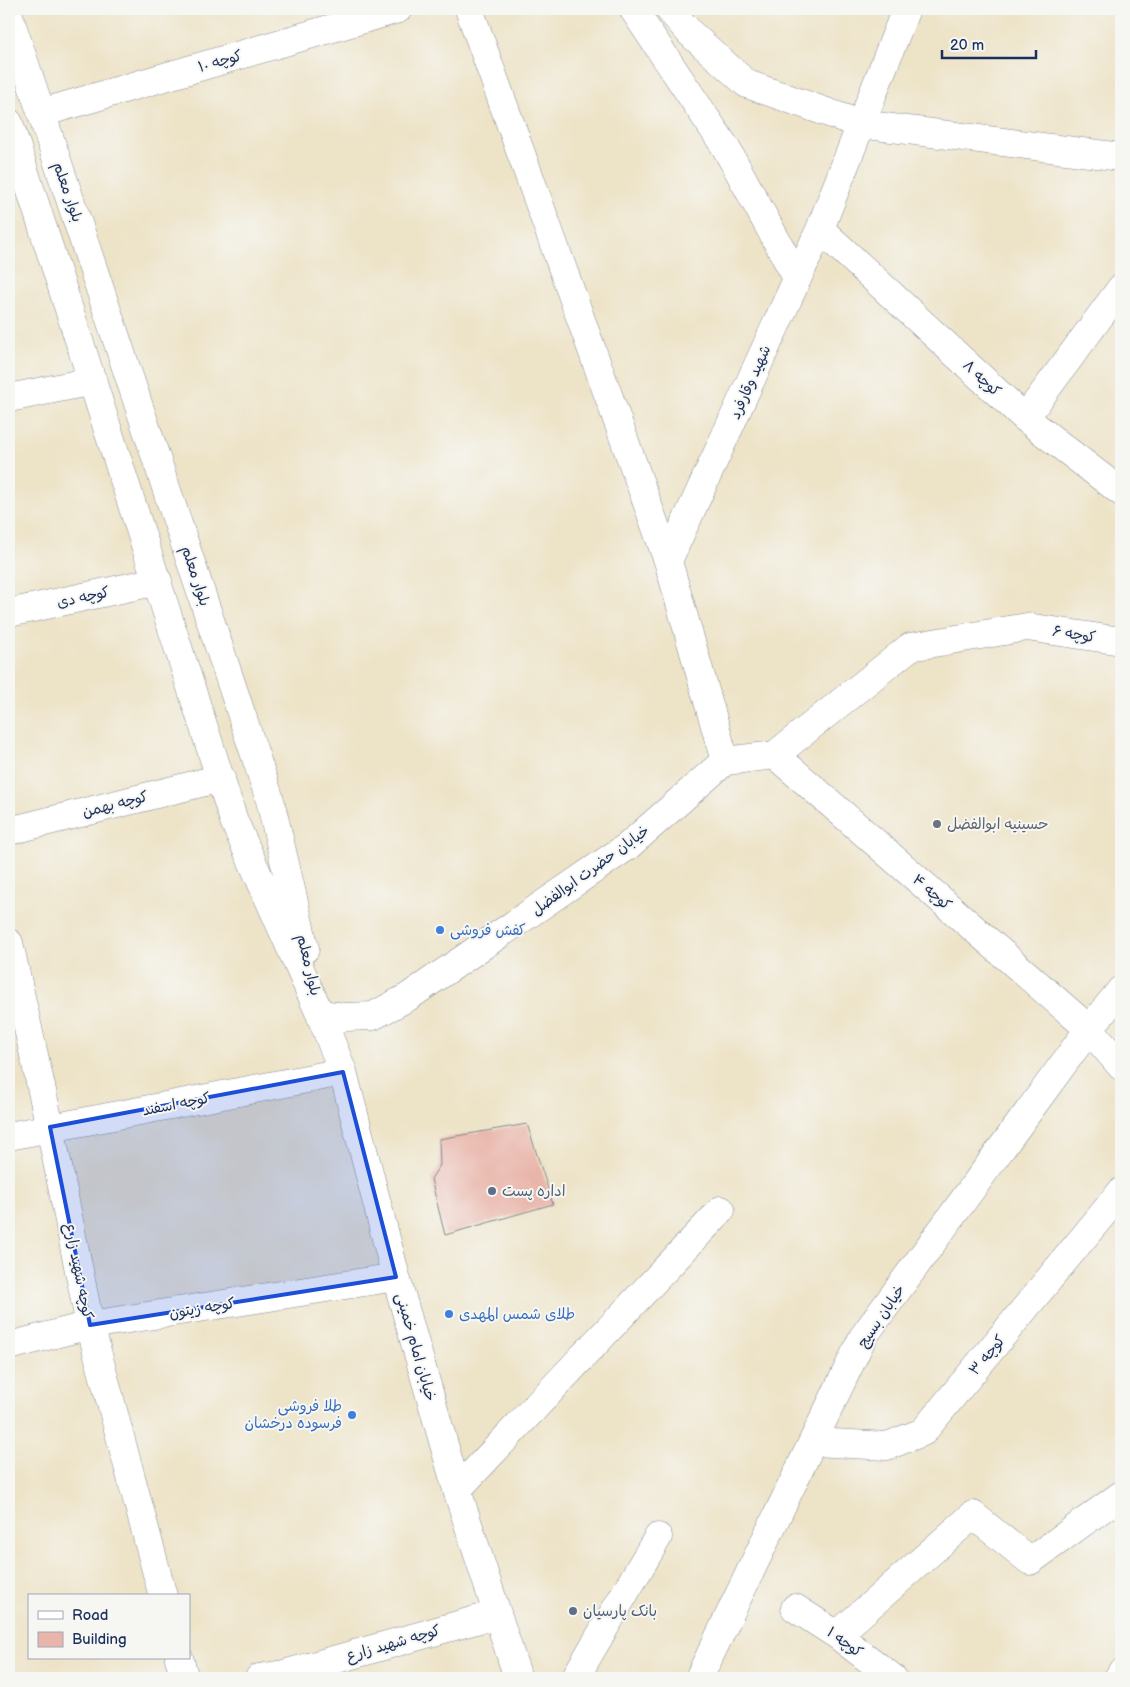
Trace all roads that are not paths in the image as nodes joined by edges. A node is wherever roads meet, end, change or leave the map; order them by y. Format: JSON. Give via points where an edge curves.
{"nodes":[{"id":1,"x":398,"y":9,"type":"edge"},
{"id":2,"x":468,"y":9,"type":"edge"},
{"id":3,"x":633,"y":9,"type":"edge"},
{"id":4,"x":669,"y":9,"type":"edge"},
{"id":5,"x":906,"y":9,"type":"edge"},
{"id":6,"x":9,"y":16,"type":"edge"},
{"id":7,"x":41,"y":113,"type":"junction"},
{"id":8,"x":9,"y":123,"type":"edge"},
{"id":9,"x":860,"y":124,"type":"junction"},
{"id":10,"x":1121,"y":157,"type":"edge"},
{"id":11,"x":18,"y":183,"type":"edge"},
{"id":12,"x":820,"y":229,"type":"junction"},
{"id":13,"x":797,"y":278,"type":"junction"},
{"id":14,"x":1121,"y":288,"type":"edge"},
{"id":15,"x":93,"y":381,"type":"junction"},
{"id":16,"x":9,"y":398,"type":"edge"},
{"id":17,"x":1025,"y":418,"type":"junction"},
{"id":18,"x":1121,"y":492,"type":"edge"},
{"id":19,"x":668,"y":561,"type":"junction"},
{"id":20,"x":158,"y":581,"type":"junction"},
{"id":21,"x":9,"y":613,"type":"edge"},
{"id":22,"x":1121,"y":641,"type":"edge"},
{"id":23,"x":775,"y":755,"type":"junction"},
{"id":24,"x":725,"y":761,"type":"junction"},
{"id":25,"x":221,"y":778,"type":"junction"},
{"id":26,"x":9,"y":830,"type":"edge"},
{"id":27,"x":9,"y":943,"type":"edge"},
{"id":28,"x":1121,"y":990,"type":"edge"},
{"id":29,"x":320,"y":1014,"type":"junction"},
{"id":30,"x":1089,"y":1029,"type":"junction"},
{"id":31,"x":1121,"y":1066,"type":"edge"},
{"id":32,"x":343,"y":1072,"type":"junction"},
{"id":33,"x":50,"y":1127,"type":"junction"},
{"id":34,"x":9,"y":1136,"type":"edge"},
{"id":35,"x":1121,"y":1192,"type":"edge"},
{"id":36,"x":721,"y":1210,"type":"dead end"},
{"id":37,"x":396,"y":1277,"type":"junction"},
{"id":38,"x":90,"y":1325,"type":"junction"},
{"id":39,"x":9,"y":1346,"type":"edge"},
{"id":40,"x":815,"y":1442,"type":"junction"},
{"id":41,"x":457,"y":1490,"type":"junction"},
{"id":42,"x":1121,"y":1495,"type":"edge"},
{"id":43,"x":658,"y":1537,"type":"dead end"},
{"id":44,"x":162,"y":1594,"type":"edge"},
{"id":45,"x":796,"y":1608,"type":"dead end"},
{"id":46,"x":497,"y":1614,"type":"junction"},
{"id":47,"x":837,"y":1635,"type":"junction"},
{"id":48,"x":180,"y":1660,"type":"edge"},
{"id":49,"x":1121,"y":1673,"type":"edge"},
{"id":50,"x":276,"y":1677,"type":"edge"},
{"id":51,"x":185,"y":1678,"type":"edge"},
{"id":52,"x":518,"y":1678,"type":"edge"},
{"id":53,"x":575,"y":1678,"type":"edge"},
{"id":54,"x":700,"y":1678,"type":"edge"},
{"id":55,"x":893,"y":1678,"type":"edge"},
{"id":56,"x":1118,"y":1678,"type":"edge"}],
"edges":[{"from":1,"to":7,"type":"street","name":"کوچه ۱۰"},
{"from":2,"to":19,"type":"street"},
{"from":3,"to":13,"type":"street","via":[[726,148]]},
{"from":4,"to":9,"type":"street","via":[[690,33],[747,84]]},
{"from":5,"to":9,"type":"street","name":"شهید وقارفرد"},
{"from":6,"to":7,"type":"street","name":"بلوار معلم"},
{"from":7,"to":29,"type":"street","name":"بلوار معلم","via":[[270,800]]},
{"from":8,"to":11,"type":"street","name":"بلوار معلم"},
{"from":9,"to":10,"type":"street"},
{"from":9,"to":12,"type":"street","name":"شهید وقارفرد"},
{"from":11,"to":15,"type":"street","name":"بلوار معلم"},
{"from":12,"to":13,"type":"street","name":"شهید وقارفرد"},
{"from":12,"to":17,"type":"street","name":"کوچه ۸"},
{"from":13,"to":19,"type":"street","name":"شهید وقارفرد"},
{"from":14,"to":17,"type":"street"},
{"from":15,"to":16,"type":"street"},
{"from":15,"to":20,"type":"street","name":"بلوار معلم"},
{"from":17,"to":18,"type":"street","name":"کوچه ۸"},
{"from":19,"to":24,"type":"street"},
{"from":20,"to":21,"type":"street","name":"کوچه دی"},
{"from":20,"to":25,"type":"street","name":"بلوار معلم"},
{"from":22,"to":23,"type":"street","name":"کوچه ۶","via":[[1027,627],[910,647]]},
{"from":23,"to":24,"type":"street"},
{"from":23,"to":30,"type":"street","name":"کوچه ۴"},
{"from":24,"to":29,"type":"street","name":"خیابان حضرت ابوالفضل","via":[[628,846],[408,997],[373,1016]]},
{"from":25,"to":26,"type":"street","name":"کوچه بهمن"},
{"from":25,"to":29,"type":"street","name":"بلوار معلم","via":[[234,821]]},
{"from":27,"to":33,"type":"street","name":"کوچه شهید زارع"},
{"from":28,"to":30,"type":"street","name":"خیابان بسیج"},
{"from":29,"to":32,"type":"street","name":"خیابان امام خمینی"},
{"from":30,"to":31,"type":"street","name":"کوچه ۴"},
{"from":30,"to":40,"type":"street","name":"خیابان بسیج","via":[[863,1337]]},
{"from":32,"to":33,"type":"street","name":"کوچه اسفند"},
{"from":32,"to":37,"type":"street","name":"خیابان امام خمینی"},
{"from":33,"to":34,"type":"street","name":"کوچه اسفند"},
{"from":33,"to":38,"type":"street","name":"کوچه شهید زارع"},
{"from":35,"to":40,"type":"street","name":"کوچه ۳","via":[[923,1432],[887,1446]]},
{"from":36,"to":41,"type":"street"},
{"from":37,"to":38,"type":"street","name":"کوچه زیتون"},
{"from":37,"to":41,"type":"street","name":"خیابان امام خمینی"},
{"from":38,"to":39,"type":"street","name":"کوچه زیتون"},
{"from":38,"to":44,"type":"street","name":"کوچه شهید زارع"},
{"from":40,"to":54,"type":"street","name":"خیابان بسیج"},
{"from":41,"to":46,"type":"street","name":"خیابان امام خمینی"},
{"from":42,"to":47,"type":"street","via":[[1030,1561],[974,1515]]},
{"from":43,"to":53,"type":"street"},
{"from":45,"to":47,"type":"street","name":"کوچه ۱"},
{"from":46,"to":50,"type":"street","name":"کوچه شهید زارع"},
{"from":46,"to":52,"type":"street","name":"خیابان امام خمینی"},
{"from":47,"to":55,"type":"street","name":"کوچه ۱"},
{"from":48,"to":51,"type":"street"},
{"from":49,"to":56,"type":"street"}]}
